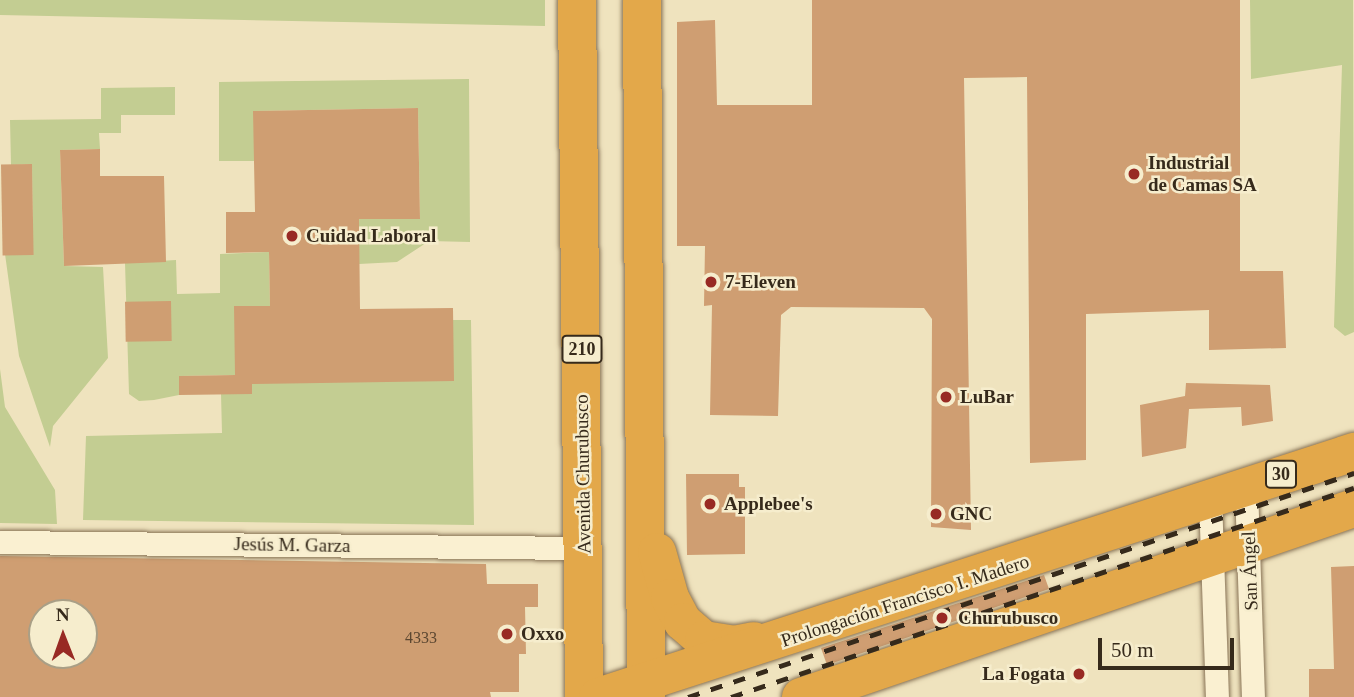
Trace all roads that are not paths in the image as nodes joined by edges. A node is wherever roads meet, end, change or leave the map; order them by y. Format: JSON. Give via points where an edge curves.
{"nodes":[{"id":1,"x":577,"y":0,"type":"edge"},
{"id":2,"x":642,"y":0,"type":"edge"},
{"id":3,"x":1354,"y":452,"type":"edge"},
{"id":4,"x":1246,"y":487,"type":"junction"},
{"id":5,"x":1210,"y":498,"type":"junction"},
{"id":6,"x":1354,"y":508,"type":"edge"},
{"id":7,"x":646,"y":511,"type":"junction"},
{"id":8,"x":0,"y":542,"type":"edge"},
{"id":9,"x":1250,"y":546,"type":"junction"},
{"id":10,"x":584,"y":548,"type":"junction"},
{"id":11,"x":1214,"y":559,"type":"junction"},
{"id":12,"x":805,"y":633,"type":"junction"},
{"id":13,"x":646,"y":691,"type":"edge"},
{"id":14,"x":584,"y":697,"type":"edge"},
{"id":15,"x":598,"y":697,"type":"edge"},
{"id":16,"x":801,"y":697,"type":"edge"},
{"id":17,"x":1217,"y":697,"type":"edge"},
{"id":18,"x":1253,"y":697,"type":"edge"}],
"edges":[{"from":1,"to":10,"type":"highway","name":"Avenida Churubusco","number":"210"},
{"from":2,"to":7,"type":"highway"},
{"from":3,"to":4,"type":"highway","number":"30"},
{"from":4,"to":5,"type":"highway","number":"30"},
{"from":4,"to":9,"type":"street","name":"San Ángel"},
{"from":5,"to":11,"type":"street","name":"San Ángel"},
{"from":5,"to":12,"type":"highway","name":"Prolongación Francisco I. Madero","number":"30"},
{"from":6,"to":9,"type":"highway"},
{"from":7,"to":12,"type":"highway","via":[[670,598],[683,622],[704,640],[734,645]]},
{"from":7,"to":13,"type":"highway"},
{"from":8,"to":10,"type":"street","name":"Jesús M. Garza"},
{"from":9,"to":11,"type":"highway"},
{"from":9,"to":18,"type":"street","name":"San Ángel"},
{"from":10,"to":14,"type":"highway","name":"Avenida Churubusco","number":"210"},
{"from":11,"to":16,"type":"highway"},
{"from":11,"to":17,"type":"street","name":"San Ángel"},
{"from":12,"to":13,"type":"highway","name":"Prolongación Francisco I. Madero","number":"30"},
{"from":13,"to":15,"type":"highway","name":"Prolongación Francisco I. Madero","number":"30"}]}
